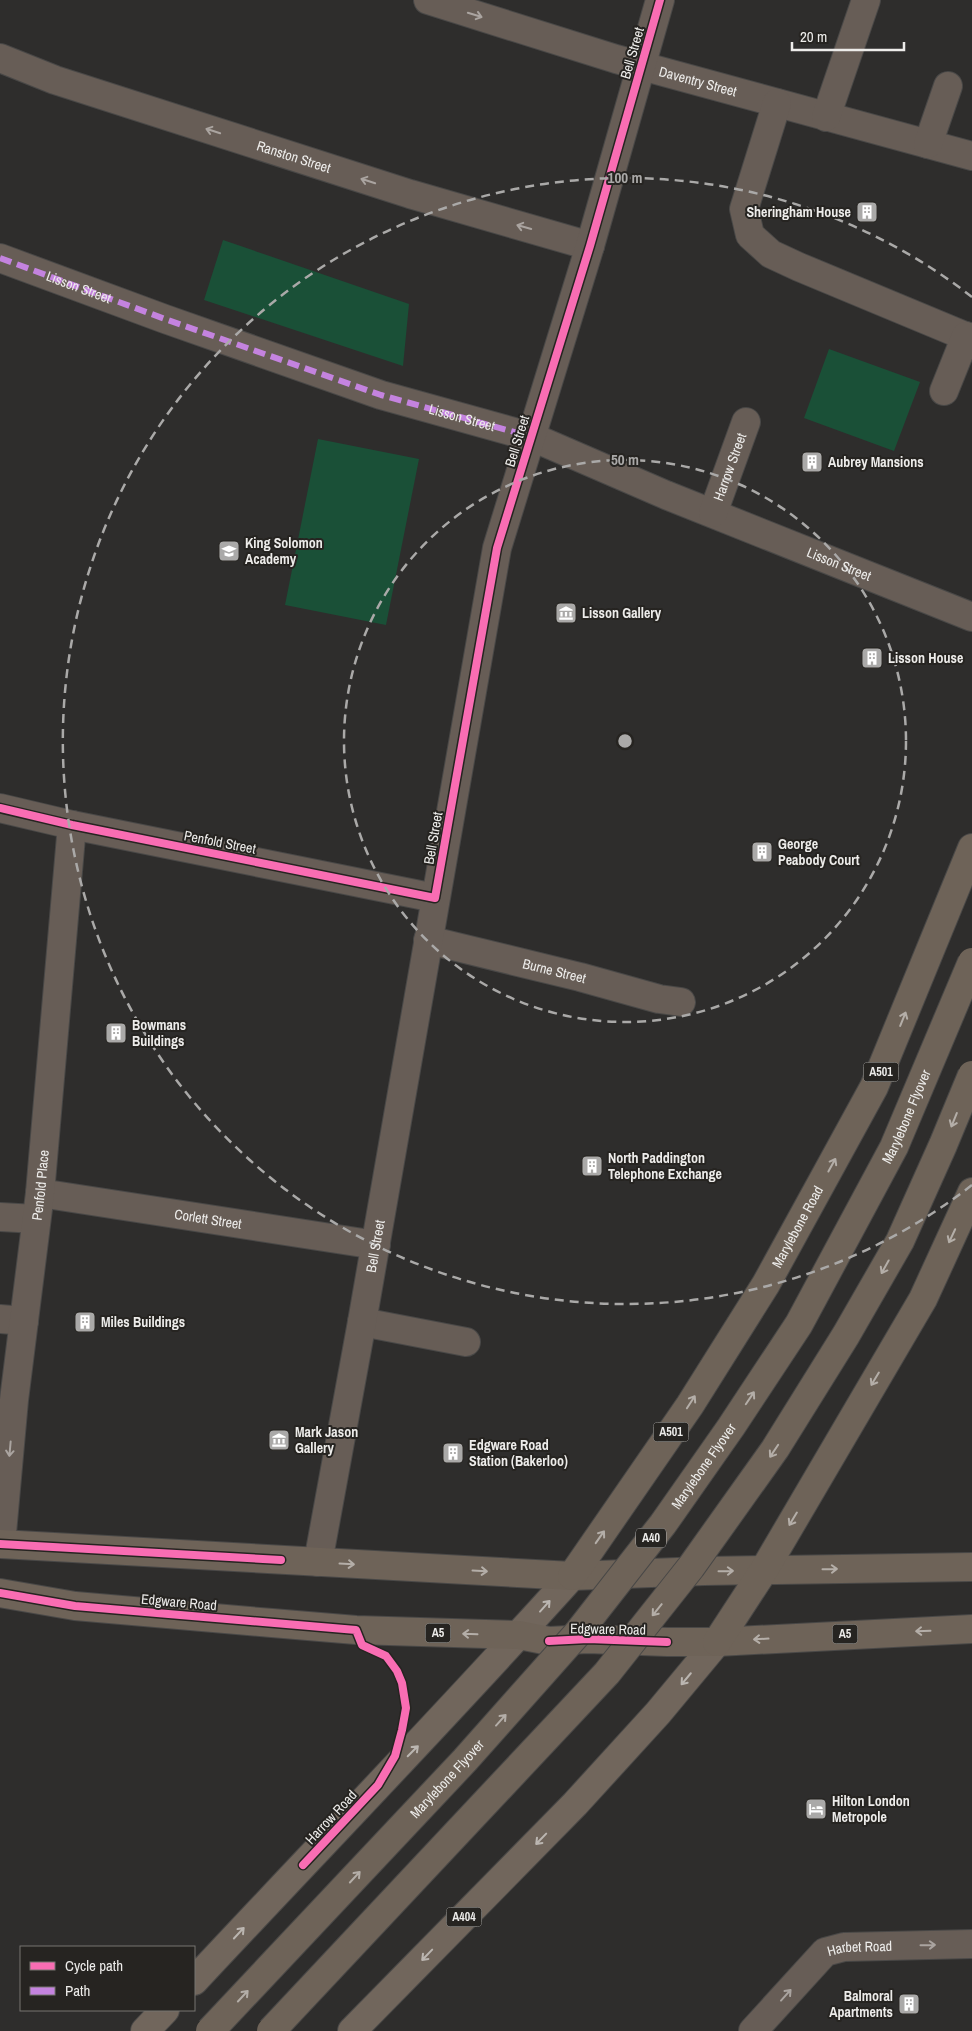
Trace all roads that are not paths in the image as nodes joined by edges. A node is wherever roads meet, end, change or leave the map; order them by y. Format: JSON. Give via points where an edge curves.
{"nodes":[{"id":1,"x":428,"y":0,"type":"edge"},
{"id":2,"x":660,"y":0,"type":"edge"},
{"id":3,"x":866,"y":1,"type":"edge"},
{"id":4,"x":0,"y":58,"type":"edge"},
{"id":5,"x":641,"y":66,"type":"junction"},
{"id":6,"x":948,"y":86,"type":"dead end"},
{"id":7,"x":778,"y":103,"type":"junction"},
{"id":8,"x":826,"y":117,"type":"junction"},
{"id":9,"x":928,"y":144,"type":"junction"},
{"id":10,"x":972,"y":156,"type":"edge"},
{"id":11,"x":590,"y":246,"type":"junction"},
{"id":12,"x":0,"y":258,"type":"edge"},
{"id":13,"x":969,"y":337,"type":"edge"},
{"id":14,"x":944,"y":391,"type":"dead end"},
{"id":15,"x":746,"y":422,"type":"dead end"},
{"id":16,"x":532,"y":437,"type":"junction"},
{"id":17,"x":713,"y":513,"type":"junction"},
{"id":18,"x":972,"y":617,"type":"edge"},
{"id":19,"x":0,"y":808,"type":"edge"},
{"id":20,"x":72,"y":825,"type":"junction"},
{"id":21,"x":972,"y":848,"type":"edge"},
{"id":22,"x":435,"y":898,"type":"junction"},
{"id":23,"x":428,"y":940,"type":"junction"},
{"id":24,"x":972,"y":962,"type":"edge"},
{"id":25,"x":681,"y":1002,"type":"dead end"},
{"id":26,"x":972,"y":1075,"type":"edge"},
{"id":27,"x":972,"y":1192,"type":"edge"},
{"id":28,"x":38,"y":1206,"type":"junction"},
{"id":29,"x":0,"y":1217,"type":"edge"},
{"id":30,"x":376,"y":1245,"type":"junction"},
{"id":31,"x":12,"y":1320,"type":"edge"},
{"id":32,"x":362,"y":1322,"type":"junction"},
{"id":33,"x":466,"y":1342,"type":"dead end"},
{"id":34,"x":0,"y":1544,"type":"edge"},
{"id":35,"x":319,"y":1552,"type":"junction"},
{"id":36,"x":972,"y":1567,"type":"edge"},
{"id":37,"x":764,"y":1570,"type":"junction"},
{"id":38,"x":572,"y":1576,"type":"junction"},
{"id":39,"x":0,"y":1593,"type":"edge"},
{"id":40,"x":972,"y":1629,"type":"edge"},
{"id":41,"x":519,"y":1635,"type":"junction"},
{"id":42,"x":717,"y":1642,"type":"junction"},
{"id":43,"x":972,"y":1944,"type":"edge"},
{"id":44,"x":195,"y":1980,"type":"edge"},
{"id":45,"x":164,"y":2011,"type":"edge"},
{"id":46,"x":145,"y":2031,"type":"edge"},
{"id":47,"x":210,"y":2031,"type":"edge"},
{"id":48,"x":271,"y":2031,"type":"edge"},
{"id":49,"x":352,"y":2031,"type":"edge"},
{"id":50,"x":753,"y":2031,"type":"edge"}],
"edges":[{"from":1,"to":5,"type":"street","name":"Daventry Street","one_way":true},
{"from":2,"to":5,"type":"street","name":"Bell Street"},
{"from":3,"to":8,"type":"street"},
{"from":11,"to":4,"type":"street","name":"Ranston Street","one_way":true,"via":[[410,194],[55,80]]},
{"from":5,"to":7,"type":"street","name":"Daventry Street"},
{"from":5,"to":11,"type":"street","name":"Bell Street"},
{"from":6,"to":9,"type":"street"},
{"from":7,"to":8,"type":"street","name":"Daventry Street"},
{"from":7,"to":13,"type":"street","via":[[744,209],[750,235],[771,254]]},
{"from":8,"to":9,"type":"street","name":"Daventry Street"},
{"from":9,"to":10,"type":"street","name":"Daventry Street"},
{"from":11,"to":16,"type":"street","name":"Bell Street"},
{"from":12,"to":16,"type":"street","name":"Lisson Street","via":[[381,395]]},
{"from":13,"to":14,"type":"street"},
{"from":15,"to":17,"type":"street","name":"Harrow Street"},
{"from":16,"to":17,"type":"street","name":"Lisson Street"},
{"from":16,"to":22,"type":"street","name":"Bell Street","via":[[491,574]]},
{"from":17,"to":18,"type":"street","name":"Lisson Street"},
{"from":19,"to":20,"type":"street","name":"Penfold Street"},
{"from":20,"to":22,"type":"street","name":"Penfold Street"},
{"from":20,"to":28,"type":"street","name":"Penfold Place"},
{"from":38,"to":21,"type":"highway","name":"Marylebone Road","number":"A501","one_way":true,"via":[[690,1404],[756,1300],[824,1180],[874,1087]]},
{"from":22,"to":23,"type":"street","name":"Bell Street"},
{"from":23,"to":25,"type":"street","name":"Burne Street"},
{"from":23,"to":30,"type":"street","name":"Bell Street"},
{"from":47,"to":24,"type":"highway","name":"Marylebone Flyover","number":"A40","one_way":true,"bridge":true,"via":[[465,1760],[578,1634],[663,1524],[799,1324],[894,1147]]},
{"from":26,"to":48,"type":"highway","one_way":true,"bridge":true,"via":[[900,1240],[846,1335],[775,1449],[691,1567],[607,1673]]},
{"from":27,"to":37,"type":"highway","one_way":true,"via":[[923,1299]]},
{"from":28,"to":29,"type":"street","name":"Corlett Street"},
{"from":28,"to":30,"type":"street","name":"Corlett Street"},
{"from":28,"to":31,"type":"street","name":"Penfold Place"},
{"from":30,"to":32,"type":"street","name":"Bell Street"},
{"from":31,"to":34,"type":"street","name":"Penfold Place","one_way":true,"via":[[14,1400]]},
{"from":32,"to":33,"type":"street"},
{"from":32,"to":35,"type":"street","name":"Bell Street"},
{"from":34,"to":35,"type":"highway"},
{"from":35,"to":38,"type":"highway","one_way":true},
{"from":37,"to":36,"type":"highway","one_way":true},
{"from":38,"to":37,"type":"highway","one_way":true},
{"from":37,"to":42,"type":"highway"},
{"from":41,"to":38,"type":"main road","name":"Harrow Road","one_way":true},
{"from":41,"to":39,"type":"highway","name":"Edgware Road","number":"A5","one_way":true,"via":[[356,1630],[75,1606]]},
{"from":40,"to":42,"type":"highway","name":"Edgware Road","number":"A5","one_way":true},
{"from":41,"to":42,"type":"highway","name":"Edgware Road","number":"A5","via":[[550,1641]]},
{"from":44,"to":41,"type":"main road","name":"Harrow Road","one_way":true},
{"from":42,"to":49,"type":"main road","number":"A404","one_way":true,"via":[[575,1804]]},
{"from":50,"to":43,"type":"street","name":"Harbet Road","one_way":true,"via":[[825,1952],[844,1947]]},
{"from":45,"to":46,"type":"main road"}]}
